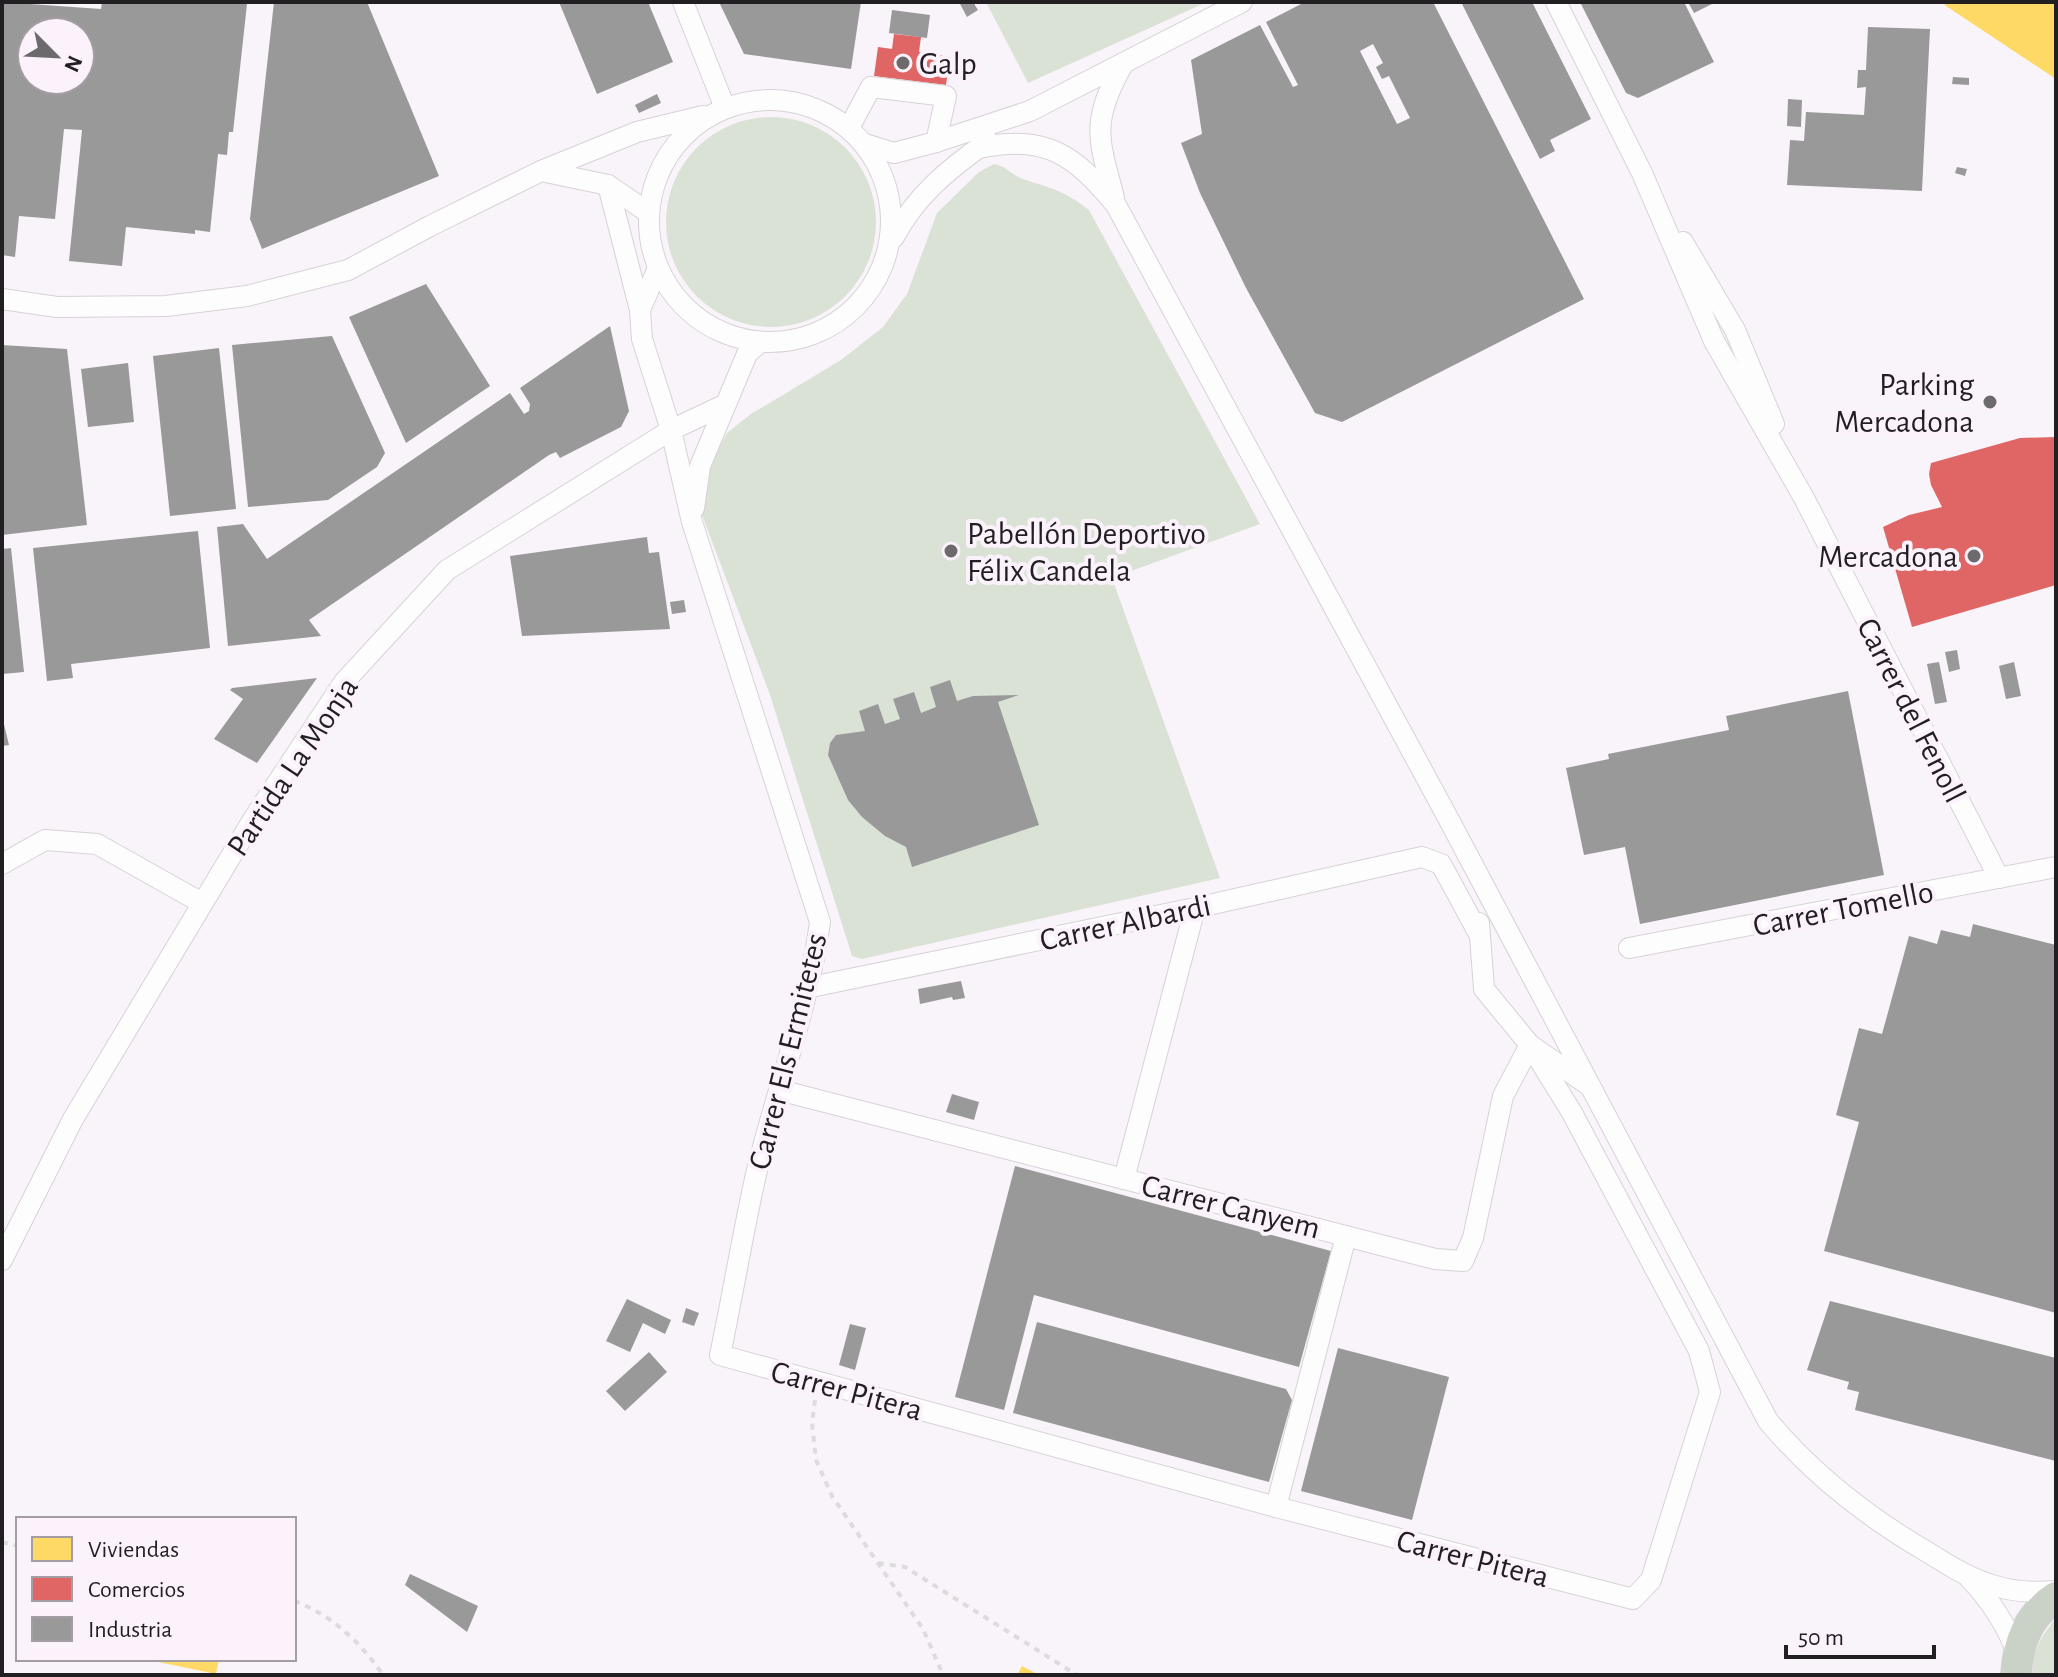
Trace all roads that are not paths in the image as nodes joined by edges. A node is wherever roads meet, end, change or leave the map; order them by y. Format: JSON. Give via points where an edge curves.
{"nodes":[{"id":1,"x":683,"y":2,"type":"edge"},
{"id":2,"x":1242,"y":2,"type":"edge"},
{"id":3,"x":1556,"y":2,"type":"edge"},
{"id":4,"x":1122,"y":66,"type":"junction"},
{"id":5,"x":1076,"y":90,"type":"junction"},
{"id":6,"x":718,"y":111,"type":"junction"},
{"id":7,"x":1030,"y":111,"type":"junction"},
{"id":8,"x":1101,"y":115,"type":"junction"},
{"id":9,"x":849,"y":128,"type":"junction"},
{"id":10,"x":936,"y":142,"type":"junction"},
{"id":11,"x":865,"y":144,"type":"junction"},
{"id":12,"x":979,"y":148,"type":"junction"},
{"id":13,"x":541,"y":171,"type":"junction"},
{"id":14,"x":608,"y":185,"type":"junction"},
{"id":15,"x":1116,"y":205,"type":"junction"},
{"id":16,"x":649,"y":213,"type":"junction"},
{"id":17,"x":889,"y":248,"type":"junction"},
{"id":18,"x":658,"y":268,"type":"junction"},
{"id":19,"x":2,"y":299,"type":"edge"},
{"id":20,"x":640,"y":310,"type":"junction"},
{"id":21,"x":759,"y":343,"type":"junction"},
{"id":22,"x":724,"y":405,"type":"junction"},
{"id":23,"x":671,"y":430,"type":"junction"},
{"id":24,"x":692,"y":522,"type":"junction"},
{"id":25,"x":2,"y":864,"type":"edge"},
{"id":26,"x":2056,"y":867,"type":"edge"},
{"id":27,"x":1479,"y":875,"type":"junction"},
{"id":28,"x":1999,"y":878,"type":"junction"},
{"id":29,"x":202,"y":903,"type":"junction"},
{"id":30,"x":1195,"y":908,"type":"junction"},
{"id":31,"x":1479,"y":934,"type":"junction"},
{"id":32,"x":1629,"y":948,"type":"dead end"},
{"id":33,"x":806,"y":988,"type":"junction"},
{"id":34,"x":1530,"y":1045,"type":"junction"},
{"id":35,"x":1591,"y":1088,"type":"junction"},
{"id":36,"x":779,"y":1090,"type":"junction"},
{"id":37,"x":1124,"y":1179,"type":"junction"},
{"id":38,"x":1346,"y":1236,"type":"junction"},
{"id":39,"x":2,"y":1260,"type":"edge"},
{"id":40,"x":720,"y":1355,"type":"joint"},
{"id":41,"x":1276,"y":1507,"type":"junction"},
{"id":42,"x":1964,"y":1574,"type":"junction"},
{"id":43,"x":2056,"y":1594,"type":"edge"},
{"id":44,"x":2017,"y":1664,"type":"edge"}],
"edges":[{"from":1,"to":6,"type":"street"},
{"from":2,"to":4,"type":"street"},
{"from":3,"to":28,"type":"street","name":"Carrer del Fenoll","via":[[1642,173],[1735,330],[1804,498]]},
{"from":4,"to":5,"type":"street"},
{"from":4,"to":8,"type":"street"},
{"from":5,"to":7,"type":"street"},
{"from":5,"to":8,"type":"street","via":[[1087,95]]},
{"from":6,"to":9,"type":"street","via":[[757,100],[790,100],[821,110]]},
{"from":6,"to":13,"type":"street","via":[[637,132]]},
{"from":6,"to":16,"type":"street","via":[[680,140],[658,174]]},
{"from":7,"to":10,"type":"street"},
{"from":7,"to":12,"type":"street"},
{"from":8,"to":15,"type":"street","via":[[1100,143]]},
{"from":9,"to":10,"type":"street","via":[[871,87],[946,96]]},
{"from":9,"to":11,"type":"street"},
{"from":10,"to":11,"type":"street","via":[[894,153]]},
{"from":11,"to":17,"type":"street","via":[[883,176],[892,211]]},
{"from":12,"to":15,"type":"street","via":[[1019,143],[1068,156]]},
{"from":12,"to":17,"type":"street","via":[[925,191]]},
{"from":13,"to":14,"type":"street"},
{"from":13,"to":19,"type":"street","via":[[348,270],[247,296],[151,306],[57,307]]},
{"from":14,"to":16,"type":"street"},
{"from":14,"to":20,"type":"street","name":"Carrer Els Ermitetes"},
{"from":15,"to":27,"type":"street"},
{"from":16,"to":18,"type":"street"},
{"from":17,"to":21,"type":"street","via":[[879,276],[842,320],[788,342]]},
{"from":18,"to":20,"type":"street"},
{"from":18,"to":21,"type":"street","via":[[674,296],[698,319],[727,335]]},
{"from":20,"to":23,"type":"street","name":"Carrer Els Ermitetes","via":[[642,339]]},
{"from":21,"to":22,"type":"street","name":"Carrer Els Ermitetes","via":[[747,354]]},
{"from":22,"to":23,"type":"street","name":"Partida La Monja"},
{"from":22,"to":24,"type":"street","name":"Carrer Els Ermitetes","via":[[700,466]]},
{"from":23,"to":24,"type":"street","name":"Carrer Els Ermitetes"},
{"from":23,"to":29,"type":"street","name":"Partida La Monja","via":[[447,570],[344,682]]},
{"from":24,"to":33,"type":"street","name":"Carrer Els Ermitetes","via":[[820,922]]},
{"from":25,"to":29,"type":"street","via":[[45,840],[97,844]]},
{"from":26,"to":28,"type":"street","name":"Carrer Tomello"},
{"from":27,"to":31,"type":"street"},
{"from":27,"to":35,"type":"street"},
{"from":28,"to":32,"type":"street","name":"Carrer Tomello"},
{"from":29,"to":39,"type":"street","name":"Partida La Monja","via":[[73,1119]]},
{"from":30,"to":31,"type":"street","name":"Carrer Albardi","via":[[1422,857],[1441,864]]},
{"from":30,"to":33,"type":"street","name":"Carrer Albardi"},
{"from":30,"to":37,"type":"street"},
{"from":31,"to":34,"type":"street","via":[[1484,989]]},
{"from":33,"to":36,"type":"street","name":"Carrer Els Ermitetes"},
{"from":34,"to":35,"type":"street"},
{"from":34,"to":38,"type":"street","name":"Carrer Canyem","via":[[1503,1096],[1473,1238],[1463,1261]]},
{"from":34,"to":41,"type":"street","name":"Carrer Pitera","via":[[1699,1351],[1710,1392],[1651,1580],[1633,1599]]},
{"from":35,"to":42,"type":"street","via":[[1768,1421],[1831,1487]]},
{"from":36,"to":37,"type":"street","name":"Carrer Canyem"},
{"from":36,"to":40,"type":"street","name":"Carrer Els Ermitetes"},
{"from":37,"to":38,"type":"street","name":"Carrer Canyem"},
{"from":38,"to":41,"type":"street"},
{"from":40,"to":41,"type":"street","name":"Carrer Pitera"},
{"from":42,"to":43,"type":"street","via":[[2012,1591]]},
{"from":42,"to":44,"type":"street","via":[[2006,1624]]},
{"from":43,"to":44,"type":"highway","via":[[2027,1628]]}]}
